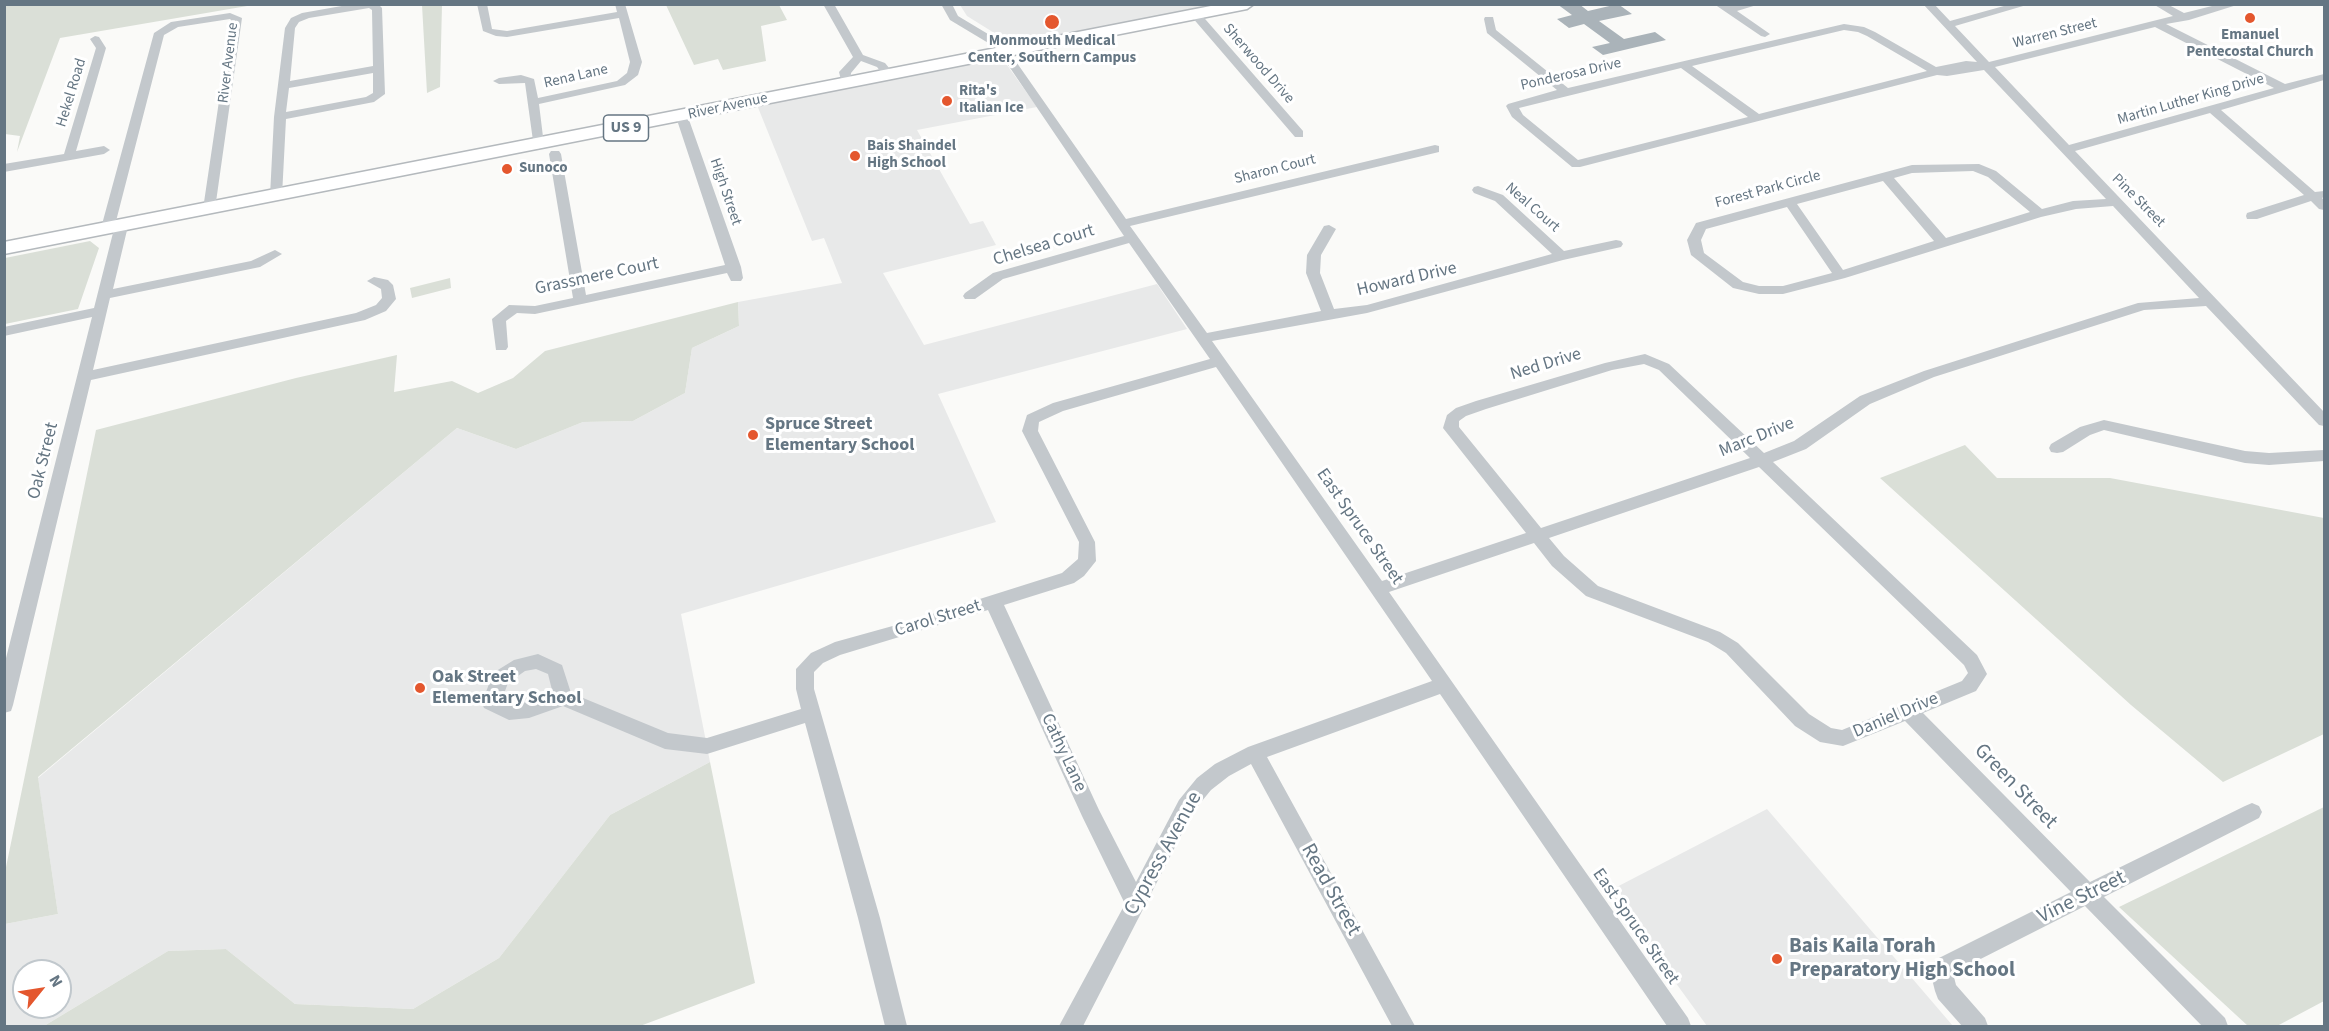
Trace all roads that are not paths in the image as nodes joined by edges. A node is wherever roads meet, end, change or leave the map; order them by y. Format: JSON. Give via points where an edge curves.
{"nodes":[{"id":1,"x":482,"y":4,"type":"edge"},
{"id":2,"x":828,"y":4,"type":"edge"},
{"id":3,"x":946,"y":4,"type":"edge"},
{"id":4,"x":1755,"y":4,"type":"edge"},
{"id":5,"x":1928,"y":4,"type":"edge"},
{"id":6,"x":2025,"y":4,"type":"edge"},
{"id":7,"x":2158,"y":4,"type":"edge"},
{"id":8,"x":2235,"y":4,"type":"edge"},
{"id":9,"x":1242,"y":5,"type":"edge"},
{"id":10,"x":1724,"y":8,"type":"edge"},
{"id":11,"x":621,"y":9,"type":"edge"},
{"id":12,"x":1195,"y":14,"type":"junction"},
{"id":13,"x":2185,"y":18,"type":"junction"},
{"id":14,"x":1489,"y":19,"type":"dead end"},
{"id":15,"x":2157,"y":24,"type":"junction"},
{"id":16,"x":1947,"y":25,"type":"junction"},
{"id":17,"x":1765,"y":34,"type":"dead end"},
{"id":18,"x":94,"y":39,"type":"dead end"},
{"id":19,"x":1004,"y":51,"type":"junction"},
{"id":20,"x":859,"y":57,"type":"junction"},
{"id":21,"x":1682,"y":64,"type":"junction"},
{"id":22,"x":1987,"y":66,"type":"junction"},
{"id":23,"x":380,"y":68,"type":"junction"},
{"id":24,"x":1936,"y":72,"type":"junction"},
{"id":25,"x":888,"y":74,"type":"junction"},
{"id":26,"x":2325,"y":77,"type":"edge"},
{"id":27,"x":498,"y":81,"type":"dead end"},
{"id":28,"x":846,"y":82,"type":"junction"},
{"id":29,"x":284,"y":85,"type":"junction"},
{"id":30,"x":2285,"y":89,"type":"junction"},
{"id":31,"x":1565,"y":92,"type":"junction"},
{"id":32,"x":534,"y":102,"type":"junction"},
{"id":33,"x":2212,"y":110,"type":"junction"},
{"id":34,"x":280,"y":117,"type":"junction"},
{"id":35,"x":682,"y":117,"type":"junction"},
{"id":36,"x":1757,"y":118,"type":"junction"},
{"id":37,"x":1299,"y":134,"type":"dead end"},
{"id":38,"x":538,"y":145,"type":"junction"},
{"id":39,"x":1435,"y":149,"type":"dead end"},
{"id":40,"x":104,"y":150,"type":"dead end"},
{"id":41,"x":2066,"y":150,"type":"junction"},
{"id":42,"x":555,"y":154,"type":"dead end"},
{"id":43,"x":69,"y":156,"type":"junction"},
{"id":44,"x":4,"y":168,"type":"edge"},
{"id":45,"x":1886,"y":176,"type":"junction"},
{"id":46,"x":1478,"y":190,"type":"dead end"},
{"id":47,"x":2319,"y":195,"type":"edge"},
{"id":48,"x":276,"y":196,"type":"junction"},
{"id":49,"x":1789,"y":201,"type":"junction"},
{"id":50,"x":2118,"y":205,"type":"junction"},
{"id":51,"x":2325,"y":206,"type":"edge"},
{"id":52,"x":209,"y":209,"type":"junction"},
{"id":53,"x":2039,"y":213,"type":"junction"},
{"id":54,"x":2252,"y":216,"type":"dead end"},
{"id":55,"x":114,"y":227,"type":"junction"},
{"id":56,"x":1329,"y":229,"type":"dead end"},
{"id":57,"x":1127,"y":231,"type":"junction"},
{"id":58,"x":1943,"y":243,"type":"junction"},
{"id":59,"x":1616,"y":244,"type":"dead end"},
{"id":60,"x":4,"y":248,"type":"edge"},
{"id":61,"x":275,"y":254,"type":"dead end"},
{"id":62,"x":1561,"y":256,"type":"junction"},
{"id":63,"x":735,"y":273,"type":"joint"},
{"id":64,"x":1840,"y":275,"type":"junction"},
{"id":65,"x":374,"y":281,"type":"dead end"},
{"id":66,"x":970,"y":296,"type":"dead end"},
{"id":67,"x":580,"y":300,"type":"junction"},
{"id":68,"x":2212,"y":301,"type":"junction"},
{"id":69,"x":102,"y":303,"type":"junction"},
{"id":70,"x":1329,"y":314,"type":"junction"},
{"id":71,"x":4,"y":332,"type":"edge"},
{"id":72,"x":1203,"y":338,"type":"junction"},
{"id":73,"x":501,"y":347,"type":"dead end"},
{"id":74,"x":1219,"y":361,"type":"junction"},
{"id":75,"x":84,"y":377,"type":"junction"},
{"id":76,"x":2325,"y":421,"type":"edge"},
{"id":77,"x":2057,"y":448,"type":"dead end"},
{"id":78,"x":2325,"y":456,"type":"edge"},
{"id":79,"x":1763,"y":460,"type":"junction"},
{"id":80,"x":1537,"y":534,"type":"junction"},
{"id":81,"x":1378,"y":589,"type":"junction"},
{"id":82,"x":993,"y":602,"type":"junction"},
{"id":83,"x":1443,"y":685,"type":"junction"},
{"id":84,"x":563,"y":698,"type":"dead end"},
{"id":85,"x":4,"y":705,"type":"edge"},
{"id":86,"x":1908,"y":711,"type":"junction"},
{"id":87,"x":812,"y":713,"type":"junction"},
{"id":88,"x":1255,"y":753,"type":"junction"},
{"id":89,"x":2252,"y":812,"type":"dead end"},
{"id":90,"x":2088,"y":896,"type":"junction"},
{"id":91,"x":1136,"y":904,"type":"junction"},
{"id":92,"x":896,"y":1026,"type":"edge"},
{"id":93,"x":1070,"y":1026,"type":"edge"},
{"id":94,"x":1404,"y":1026,"type":"edge"},
{"id":95,"x":1680,"y":1026,"type":"edge"},
{"id":96,"x":1977,"y":1026,"type":"edge"},
{"id":97,"x":2217,"y":1026,"type":"edge"}],
"edges":[{"from":1,"to":11,"type":"street","name":"Rena Lane","via":[[488,31],[507,34]]},
{"from":2,"to":20,"type":"street"},
{"from":3,"to":19,"type":"street","name":"East Spruce Street","via":[[954,18]]},
{"from":4,"to":10,"type":"street"},
{"from":5,"to":16,"type":"street","name":"Pine Street"},
{"from":6,"to":16,"type":"street"},
{"from":7,"to":13,"type":"street"},
{"from":8,"to":13,"type":"street","name":"Warren Street"},
{"from":9,"to":12,"type":"highway","name":"River Avenue","number":"US 9"},
{"from":10,"to":17,"type":"street"},
{"from":11,"to":32,"type":"street","name":"Rena Lane","via":[[636,62],[632,75],[621,83]]},
{"from":12,"to":19,"type":"highway","name":"River Avenue","number":"US 9"},
{"from":12,"to":37,"type":"street","name":"Sherwood Drive"},
{"from":13,"to":15,"type":"street","name":"Warren Street"},
{"from":14,"to":31,"type":"street","via":[[1491,31]]},
{"from":15,"to":22,"type":"street","name":"Warren Street"},
{"from":15,"to":30,"type":"street"},
{"from":16,"to":22,"type":"street","name":"Pine Street"},
{"from":18,"to":43,"type":"street","name":"Hekel Road","via":[[101,48]]},
{"from":19,"to":25,"type":"highway","name":"River Avenue","number":"US 9"},
{"from":19,"to":57,"type":"street","name":"East Spruce Street"},
{"from":20,"to":25,"type":"street","via":[[881,65]]},
{"from":20,"to":28,"type":"street","via":[[845,72]]},
{"from":21,"to":24,"type":"street","name":"Ponderosa Drive","via":[[1853,27]]},
{"from":21,"to":31,"type":"street","name":"Ponderosa Drive"},
{"from":21,"to":36,"type":"street"},
{"from":22,"to":24,"type":"street","name":"Ponderosa Drive"},
{"from":22,"to":41,"type":"street","name":"Pine Street"},
{"from":23,"to":29,"type":"street"},
{"from":23,"to":29,"type":"street","via":[[377,8],[370,5],[306,15],[295,20],[290,28]]},
{"from":23,"to":34,"type":"street","via":[[379,94],[370,100]]},
{"from":24,"to":36,"type":"street","name":"Ponderosa Drive"},
{"from":25,"to":28,"type":"highway","name":"River Avenue","number":"US 9"},
{"from":26,"to":30,"type":"street","name":"Martin Luther King Drive"},
{"from":27,"to":32,"type":"street","via":[[530,81]]},
{"from":28,"to":35,"type":"highway","name":"River Avenue","number":"US 9"},
{"from":29,"to":34,"type":"street"},
{"from":30,"to":33,"type":"street","name":"Martin Luther King Drive"},
{"from":31,"to":36,"type":"street","name":"Ponderosa Drive","via":[[1512,106],[1576,164]]},
{"from":32,"to":38,"type":"street"},
{"from":33,"to":41,"type":"street","name":"Martin Luther King Drive"},
{"from":33,"to":47,"type":"street"},
{"from":34,"to":48,"type":"street"},
{"from":35,"to":38,"type":"highway","name":"River Avenue","number":"US 9"},
{"from":35,"to":63,"type":"street","name":"High Street"},
{"from":38,"to":48,"type":"highway","name":"River Avenue","number":"US 9"},
{"from":39,"to":57,"type":"street","name":"Sharon Court"},
{"from":40,"to":43,"type":"street"},
{"from":41,"to":50,"type":"street","name":"Pine Street"},
{"from":42,"to":67,"type":"street"},
{"from":43,"to":44,"type":"street"},
{"from":45,"to":49,"type":"street","name":"Forest Park Circle"},
{"from":45,"to":53,"type":"street","name":"Forest Park Circle","via":[[1912,169],[1975,167],[1992,174]]},
{"from":45,"to":58,"type":"street"},
{"from":46,"to":62,"type":"street","name":"Neal Court","via":[[1499,198]]},
{"from":47,"to":51,"type":"street"},
{"from":47,"to":54,"type":"street"},
{"from":48,"to":52,"type":"highway","name":"River Avenue","number":"US 9"},
{"from":49,"to":64,"type":"street"},
{"from":49,"to":64,"type":"street","name":"Forest Park Circle","via":[[1701,226],[1694,240],[1698,255],[1738,285],[1759,290],[1783,290]]},
{"from":50,"to":53,"type":"street","name":"Forest Park Circle"},
{"from":50,"to":68,"type":"street","name":"Pine Street"},
{"from":52,"to":55,"type":"highway","name":"River Avenue","number":"US 9"},
{"from":52,"to":55,"type":"street","name":"River Avenue","via":[[237,18],[230,16],[175,24],[159,33]]},
{"from":53,"to":58,"type":"street","name":"Forest Park Circle"},
{"from":55,"to":60,"type":"highway","name":"River Avenue","number":"US 9"},
{"from":55,"to":69,"type":"street","name":"Oak Street"},
{"from":56,"to":70,"type":"street","via":[[1314,255],[1313,273]]},
{"from":57,"to":66,"type":"street","name":"Chelsea Court","via":[[998,276]]},
{"from":57,"to":72,"type":"street","name":"East Spruce Street"},
{"from":58,"to":64,"type":"street","name":"Forest Park Circle"},
{"from":59,"to":62,"type":"street","name":"Howard Drive"},
{"from":61,"to":69,"type":"street","via":[[255,264]]},
{"from":62,"to":70,"type":"street","name":"Howard Drive","via":[[1413,299]]},
{"from":63,"to":67,"type":"street","name":"Grassmere Court"},
{"from":65,"to":75,"type":"street","via":[[388,288],[389,299],[381,308],[360,317]]},
{"from":67,"to":73,"type":"street","name":"Grassmere Court","via":[[535,310],[514,308],[504,313],[499,319]]},
{"from":68,"to":76,"type":"street","name":"Pine Street"},
{"from":68,"to":79,"type":"street","name":"Marc Drive","via":[[2143,306],[1929,374],[1864,400],[1800,445]]},
{"from":69,"to":71,"type":"street"},
{"from":69,"to":75,"type":"street","name":"Oak Street"},
{"from":70,"to":72,"type":"street","name":"Howard Drive"},
{"from":72,"to":74,"type":"street","name":"East Spruce Street"},
{"from":74,"to":81,"type":"street","name":"East Spruce Street"},
{"from":74,"to":82,"type":"street","name":"Carol Street","via":[[1058,407],[1032,419],[1030,431],[1087,542],[1087,561],[1068,578]]},
{"from":75,"to":85,"type":"street","name":"Oak Street"},
{"from":77,"to":78,"type":"street","via":[[2104,425],[2245,457]]},
{"from":79,"to":80,"type":"street","name":"Marc Drive"},
{"from":79,"to":80,"type":"street","name":"Ned Drive","via":[[1664,367],[1645,359],[1461,412],[1452,419],[1451,428]]},
{"from":79,"to":86,"type":"street","name":"Daniel Drive","via":[[1971,660],[1978,674],[1969,686]]},
{"from":80,"to":81,"type":"street","name":"Marc Drive"},
{"from":80,"to":86,"type":"street","name":"Daniel Drive","via":[[1558,561],[1592,591],[1714,637],[1732,648],[1802,720],[1827,736],[1843,738]]},
{"from":81,"to":83,"type":"street","name":"East Spruce Street"},
{"from":82,"to":87,"type":"street","name":"Carol Street","via":[[835,649],[817,658],[807,665],[804,674]]},
{"from":82,"to":91,"type":"street","name":"Cathy Lane"},
{"from":83,"to":88,"type":"street","name":"Cypress Avenue"},
{"from":83,"to":95,"type":"street","name":"East Spruce Street"},
{"from":84,"to":87,"type":"street","via":[[665,741],[689,745],[707,746],[732,740]]},
{"from":86,"to":90,"type":"street","name":"Green Street"},
{"from":87,"to":92,"type":"street","name":"Carol Street"},
{"from":88,"to":91,"type":"street","name":"Cypress Avenue","via":[[1222,770],[1186,806]]},
{"from":88,"to":94,"type":"street","name":"Read Street"},
{"from":89,"to":90,"type":"street","name":"Vine Street"},
{"from":90,"to":96,"type":"street","name":"Vine Street","via":[[1943,967],[1946,991]]},
{"from":90,"to":97,"type":"street","name":"Green Street"},
{"from":91,"to":93,"type":"street","name":"Cypress Avenue"}]}
